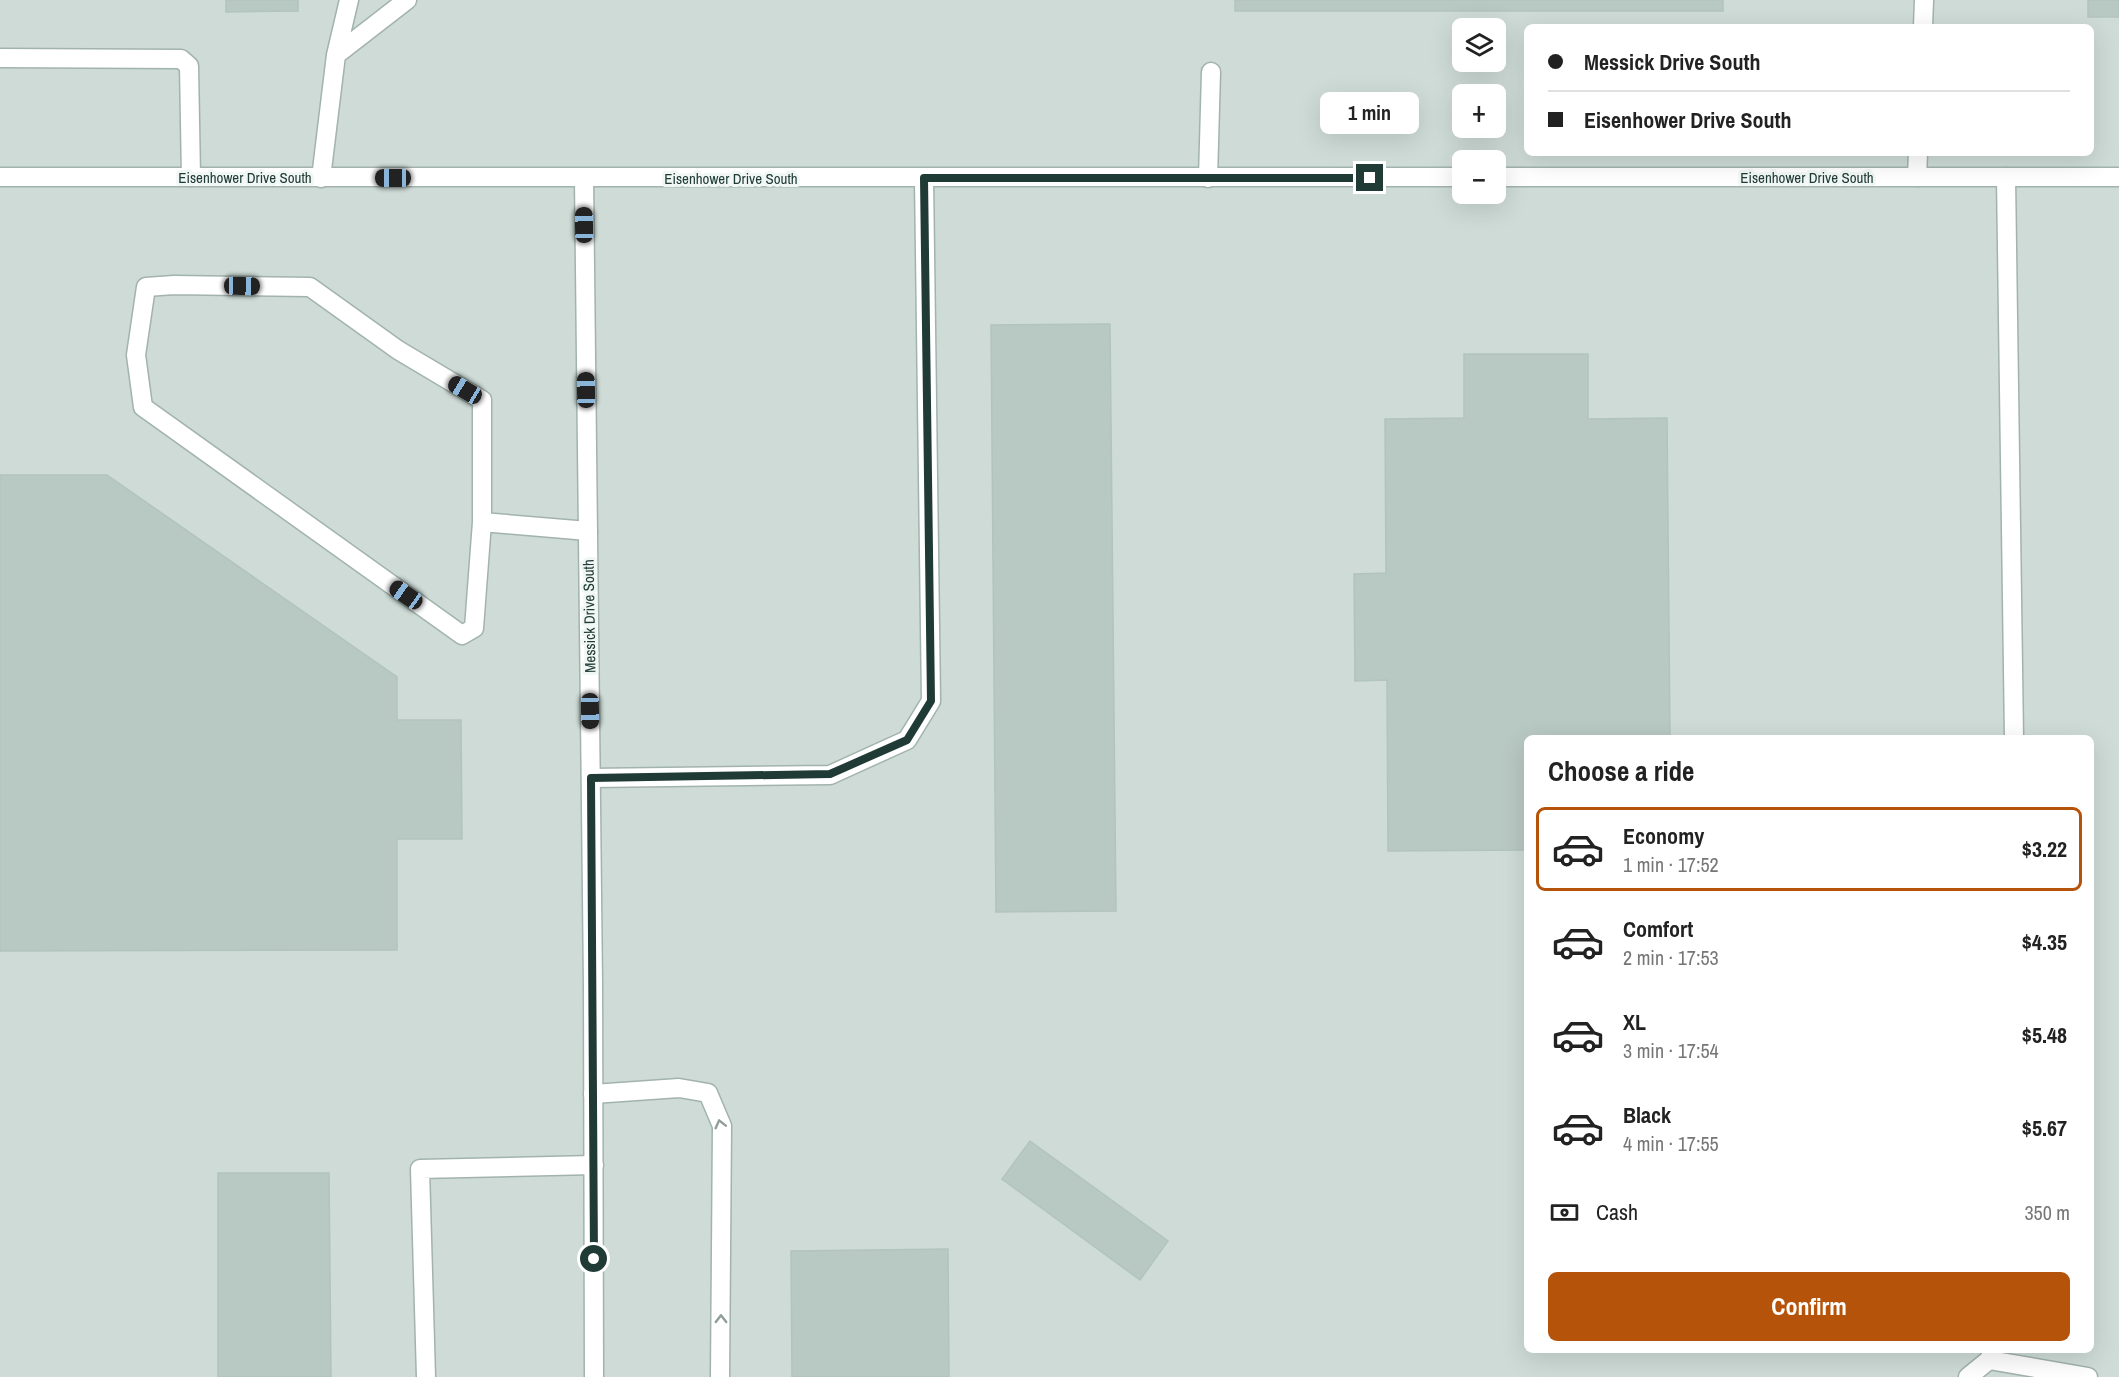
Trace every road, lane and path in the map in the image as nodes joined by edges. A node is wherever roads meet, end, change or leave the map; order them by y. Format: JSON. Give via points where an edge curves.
{"nodes":[{"id":1,"x":349,"y":0,"type":"edge"},
{"id":2,"x":408,"y":0,"type":"edge"},
{"id":3,"x":1924,"y":0,"type":"edge"},
{"id":4,"x":1923,"y":24,"type":"edge"},
{"id":5,"x":336,"y":54,"type":"junction"},
{"id":6,"x":0,"y":58,"type":"edge"},
{"id":7,"x":1211,"y":72,"type":"dead end"},
{"id":8,"x":1918,"y":156,"type":"edge"},
{"id":9,"x":0,"y":177,"type":"edge"},
{"id":10,"x":191,"y":177,"type":"junction"},
{"id":11,"x":1452,"y":177,"type":"edge"},
{"id":12,"x":1506,"y":177,"type":"edge"},
{"id":13,"x":1917,"y":177,"type":"junction"},
{"id":14,"x":2006,"y":177,"type":"junction"},
{"id":15,"x":2119,"y":177,"type":"edge"},
{"id":16,"x":321,"y":178,"type":"junction"},
{"id":17,"x":584,"y":178,"type":"junction"},
{"id":18,"x":924,"y":178,"type":"junction"},
{"id":19,"x":1208,"y":178,"type":"junction"},
{"id":20,"x":482,"y":522,"type":"junction"},
{"id":21,"x":588,"y":531,"type":"junction"},
{"id":22,"x":2014,"y":735,"type":"edge"},
{"id":23,"x":591,"y":778,"type":"junction"},
{"id":24,"x":593,"y":1094,"type":"junction"},
{"id":25,"x":594,"y":1165,"type":"junction"},
{"id":26,"x":1991,"y":1355,"type":"edge"},
{"id":27,"x":426,"y":1377,"type":"edge"},
{"id":28,"x":594,"y":1377,"type":"edge"},
{"id":29,"x":720,"y":1377,"type":"edge"},
{"id":30,"x":1968,"y":1377,"type":"edge"},
{"id":31,"x":2088,"y":1377,"type":"edge"}],
"edges":[{"from":1,"to":5,"type":"street"},
{"from":2,"to":5,"type":"street"},
{"from":3,"to":4,"type":"street"},
{"from":5,"to":16,"type":"street"},
{"from":6,"to":10,"type":"street","via":[[181,59],[189,66]]},
{"from":7,"to":19,"type":"street"},
{"from":8,"to":13,"type":"street"},
{"from":9,"to":10,"type":"street","name":"Eisenhower Drive South"},
{"from":10,"to":16,"type":"street","name":"Eisenhower Drive South"},
{"from":11,"to":19,"type":"street","name":"Eisenhower Drive South"},
{"from":12,"to":13,"type":"street","name":"Eisenhower Drive South"},
{"from":13,"to":14,"type":"street","name":"Eisenhower Drive South"},
{"from":14,"to":15,"type":"street","name":"Eisenhower Drive South"},
{"from":14,"to":22,"type":"street"},
{"from":16,"to":17,"type":"street","name":"Eisenhower Drive South"},
{"from":17,"to":18,"type":"street","name":"Eisenhower Drive South"},
{"from":17,"to":21,"type":"street","name":"Messick Drive South"},
{"from":18,"to":19,"type":"street","name":"Eisenhower Drive South"},
{"from":18,"to":23,"type":"street","via":[[931,701],[907,740],[830,774]]},
{"from":20,"to":20,"type":"street","via":[[474,628],[462,635],[143,407],[136,355],[146,287],[310,287],[398,350],[482,400]]},
{"from":20,"to":21,"type":"street"},
{"from":21,"to":23,"type":"street","name":"Messick Drive South"},
{"from":23,"to":24,"type":"street","name":"Messick Drive South"},
{"from":24,"to":25,"type":"street","name":"Messick Drive South"},
{"from":29,"to":24,"type":"street","one_way":true,"via":[[722,1126],[708,1093],[679,1088]]},
{"from":25,"to":27,"type":"street","via":[[420,1169]]},
{"from":25,"to":28,"type":"street","name":"Messick Drive South"},
{"from":26,"to":30,"type":"street"},
{"from":26,"to":31,"type":"street"}]}
